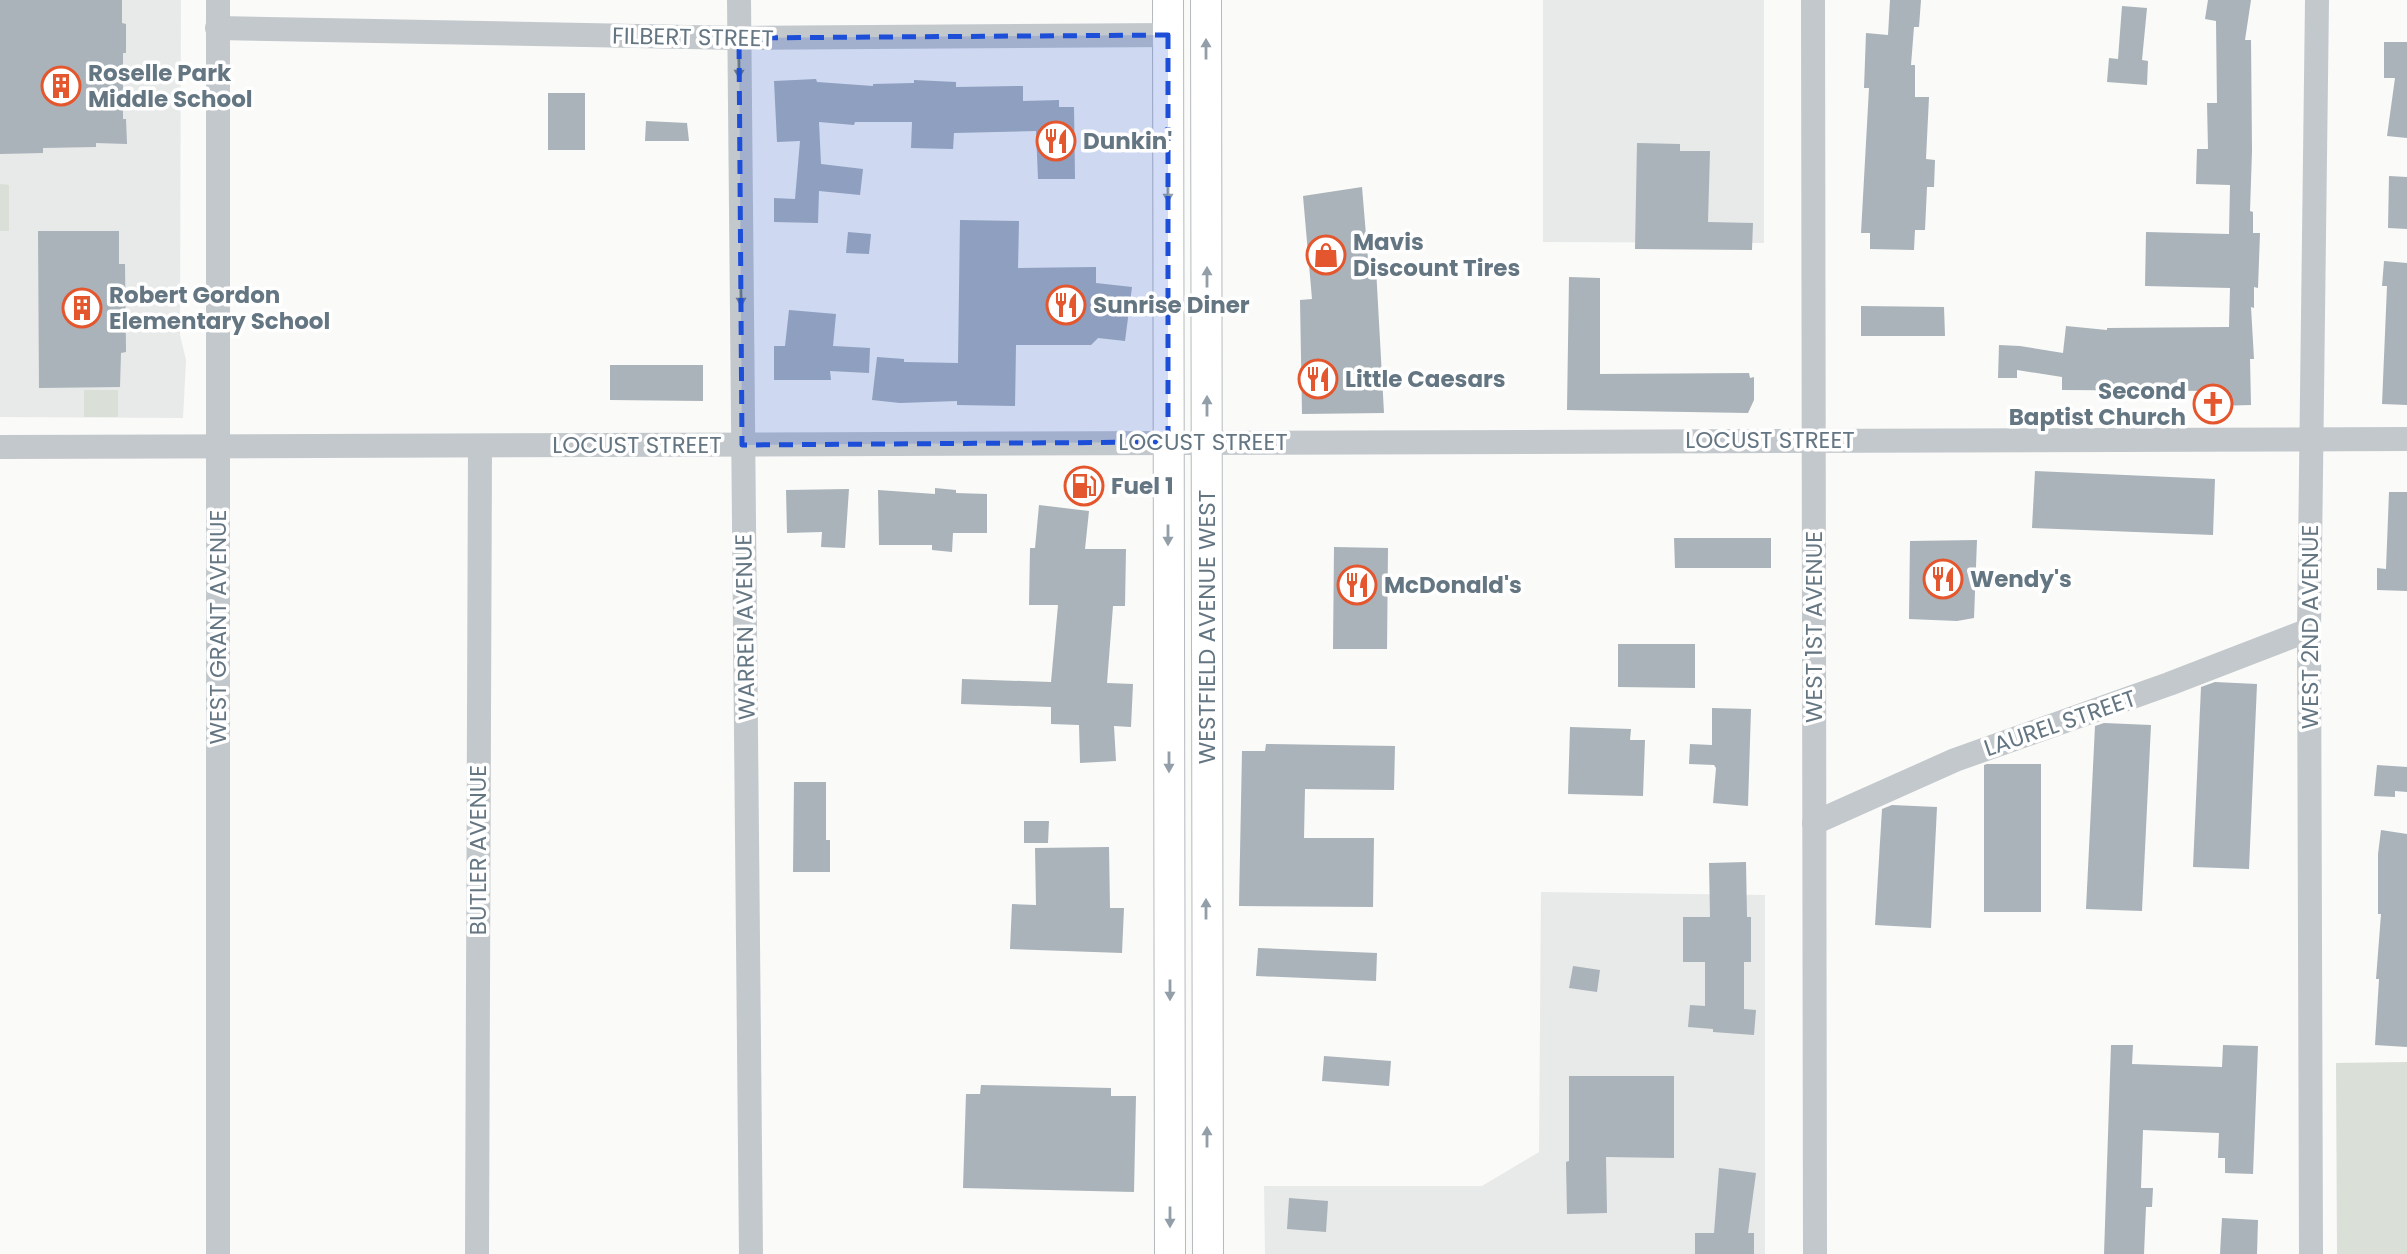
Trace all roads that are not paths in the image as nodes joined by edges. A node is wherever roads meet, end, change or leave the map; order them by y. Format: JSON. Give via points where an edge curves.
{"nodes":[{"id":1,"x":218,"y":0,"type":"edge"},
{"id":2,"x":739,"y":0,"type":"edge"},
{"id":3,"x":1168,"y":0,"type":"edge"},
{"id":4,"x":1206,"y":0,"type":"edge"},
{"id":5,"x":1813,"y":0,"type":"edge"},
{"id":6,"x":2317,"y":0,"type":"edge"},
{"id":7,"x":218,"y":28,"type":"junction"},
{"id":8,"x":1168,"y":35,"type":"junction"},
{"id":9,"x":739,"y":38,"type":"junction"},
{"id":10,"x":1814,"y":439,"type":"junction"},
{"id":11,"x":2312,"y":439,"type":"junction"},
{"id":12,"x":2407,"y":439,"type":"edge"},
{"id":13,"x":1168,"y":442,"type":"junction"},
{"id":14,"x":1207,"y":442,"type":"junction"},
{"id":15,"x":742,"y":445,"type":"junction"},
{"id":16,"x":218,"y":446,"type":"junction"},
{"id":17,"x":480,"y":446,"type":"junction"},
{"id":18,"x":0,"y":447,"type":"edge"},
{"id":19,"x":2309,"y":630,"type":"junction"},
{"id":20,"x":1814,"y":823,"type":"junction"},
{"id":21,"x":1170,"y":1040,"type":"junction"},
{"id":22,"x":1206,"y":1040,"type":"junction"},
{"id":23,"x":218,"y":1254,"type":"edge"},
{"id":24,"x":477,"y":1254,"type":"edge"},
{"id":25,"x":751,"y":1254,"type":"edge"},
{"id":26,"x":1170,"y":1254,"type":"edge"},
{"id":27,"x":1208,"y":1254,"type":"edge"},
{"id":28,"x":1815,"y":1254,"type":"edge"},
{"id":29,"x":2311,"y":1254,"type":"edge"}],
"edges":[{"from":1,"to":7,"type":"street","name":"WEST GRANT AVENUE"},
{"from":2,"to":9,"type":"street","name":"WARREN AVENUE"},
{"from":3,"to":8,"type":"main road","name":"WESTFIELD AVENUE WEST"},
{"from":14,"to":4,"type":"main road","name":"WESTFIELD AVENUE WEST","one_way":true},
{"from":5,"to":10,"type":"street","name":"WEST 1ST AVENUE"},
{"from":6,"to":11,"type":"street","name":"WEST 2ND AVENUE"},
{"from":7,"to":9,"type":"street","name":"FILBERT STREET"},
{"from":7,"to":16,"type":"street","name":"WEST GRANT AVENUE"},
{"from":8,"to":9,"type":"street","name":"FILBERT STREET"},
{"from":8,"to":13,"type":"main road","name":"WESTFIELD AVENUE WEST","one_way":true},
{"from":9,"to":15,"type":"street","name":"WARREN AVENUE","one_way":true},
{"from":10,"to":11,"type":"street","name":"LOCUST STREET"},
{"from":10,"to":14,"type":"street","name":"LOCUST STREET"},
{"from":10,"to":20,"type":"street","name":"WEST 1ST AVENUE"},
{"from":11,"to":12,"type":"street","name":"LOCUST STREET"},
{"from":11,"to":19,"type":"street","name":"WEST 2ND AVENUE"},
{"from":13,"to":14,"type":"street","name":"LOCUST STREET"},
{"from":13,"to":15,"type":"street","name":"LOCUST STREET"},
{"from":13,"to":21,"type":"main road","name":"WESTFIELD AVENUE WEST","one_way":true},
{"from":22,"to":14,"type":"main road","name":"WESTFIELD AVENUE WEST","one_way":true},
{"from":15,"to":17,"type":"street","name":"LOCUST STREET"},
{"from":15,"to":25,"type":"street","name":"WARREN AVENUE"},
{"from":16,"to":17,"type":"street","name":"LOCUST STREET"},
{"from":16,"to":18,"type":"street","name":"LOCUST STREET"},
{"from":16,"to":23,"type":"street","name":"WEST GRANT AVENUE"},
{"from":17,"to":24,"type":"street","name":"BUTLER AVENUE"},
{"from":19,"to":20,"type":"street","name":"LAUREL STREET","via":[[1955,760]]},
{"from":19,"to":29,"type":"street","name":"WEST 2ND AVENUE"},
{"from":20,"to":28,"type":"street","name":"WEST 1ST AVENUE"},
{"from":21,"to":22,"type":"main road"},
{"from":21,"to":26,"type":"main road","name":"WESTFIELD AVENUE WEST","one_way":true},
{"from":27,"to":22,"type":"main road","name":"WESTFIELD AVENUE WEST","one_way":true}]}
